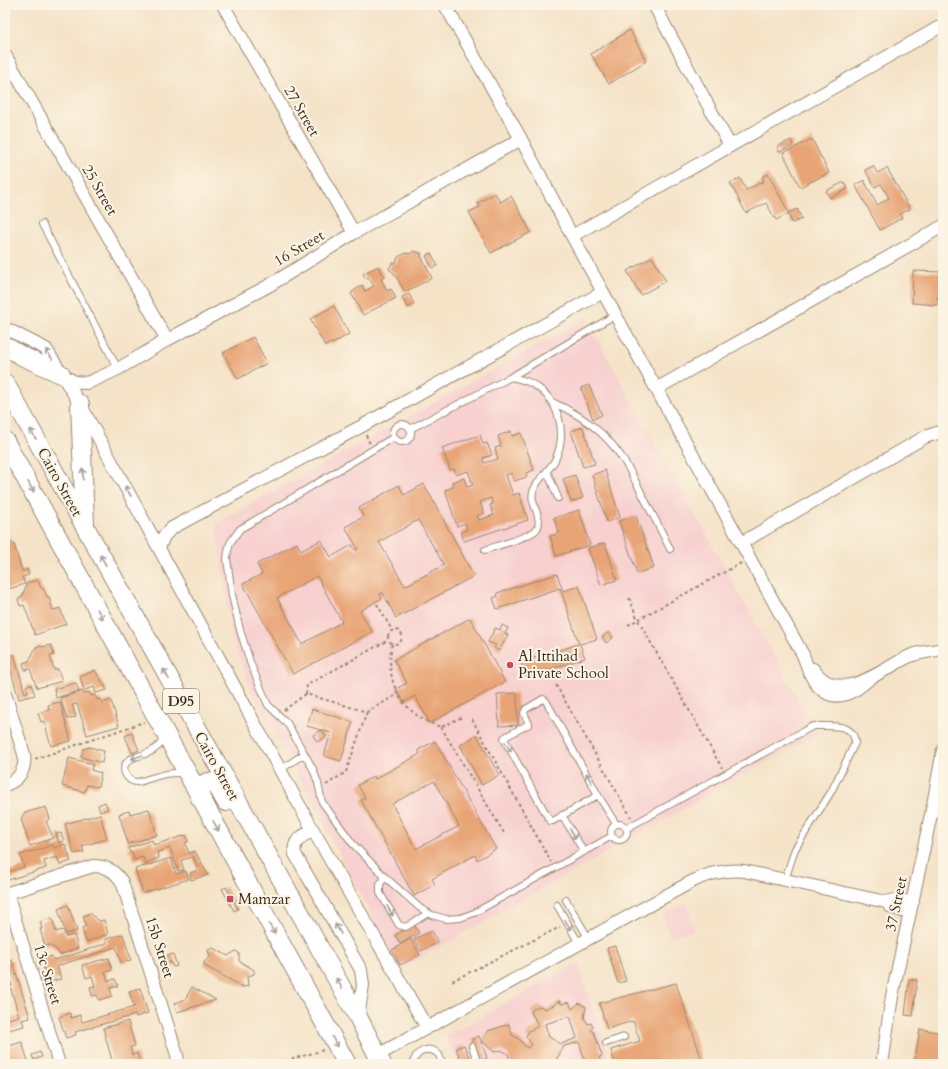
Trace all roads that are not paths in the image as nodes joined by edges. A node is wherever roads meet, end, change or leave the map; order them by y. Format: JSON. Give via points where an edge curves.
{"nodes":[{"id":1,"x":223,"y":5,"type":"edge"},
{"id":2,"x":445,"y":5,"type":"edge"},
{"id":3,"x":654,"y":5,"type":"edge"},
{"id":4,"x":943,"y":25,"type":"edge"},
{"id":5,"x":5,"y":55,"type":"edge"},
{"id":6,"x":521,"y":139,"type":"junction"},
{"id":7,"x":730,"y":146,"type":"junction"},
{"id":8,"x":42,"y":224,"type":"dead end"},
{"id":9,"x":943,"y":226,"type":"edge"},
{"id":10,"x":354,"y":233,"type":"junction"},
{"id":11,"x":572,"y":236,"type":"junction"},
{"id":12,"x":603,"y":292,"type":"junction"},
{"id":13,"x":615,"y":315,"type":"junction"},
{"id":14,"x":5,"y":328,"type":"edge"},
{"id":15,"x":167,"y":340,"type":"junction"},
{"id":16,"x":5,"y":346,"type":"edge"},
{"id":17,"x":118,"y":369,"type":"junction"},
{"id":18,"x":61,"y":374,"type":"junction"},
{"id":19,"x":511,"y":377,"type":"junction"},
{"id":20,"x":92,"y":381,"type":"junction"},
{"id":21,"x":5,"y":383,"type":"edge"},
{"id":22,"x":656,"y":389,"type":"junction"},
{"id":23,"x":552,"y":402,"type":"junction"},
{"id":24,"x":80,"y":404,"type":"junction"},
{"id":25,"x":410,"y":429,"type":"junction"},
{"id":26,"x":943,"y":431,"type":"edge"},
{"id":27,"x":394,"y":437,"type":"junction"},
{"id":28,"x":5,"y":441,"type":"edge"},
{"id":29,"x":548,"y":471,"type":"junction"},
{"id":30,"x":558,"y":498,"type":"dead end"},
{"id":31,"x":147,"y":526,"type":"junction"},
{"id":32,"x":85,"y":527,"type":"junction"},
{"id":33,"x":172,"y":528,"type":"junction"},
{"id":34,"x":741,"y":543,"type":"junction"},
{"id":35,"x":159,"y":548,"type":"junction"},
{"id":36,"x":670,"y":549,"type":"dead end"},
{"id":37,"x":485,"y":550,"type":"dead end"},
{"id":38,"x":942,"y":651,"type":"edge"},
{"id":39,"x":5,"y":694,"type":"edge"},
{"id":40,"x":166,"y":734,"type":"junction"},
{"id":41,"x":943,"y":750,"type":"edge"},
{"id":42,"x":304,"y":754,"type":"junction"},
{"id":43,"x":280,"y":770,"type":"junction"},
{"id":44,"x":189,"y":775,"type":"junction"},
{"id":45,"x":6,"y":785,"type":"edge"},
{"id":46,"x":598,"y":795,"type":"junction"},
{"id":47,"x":200,"y":798,"type":"junction"},
{"id":48,"x":938,"y":800,"type":"edge"},
{"id":49,"x":562,"y":816,"type":"junction"},
{"id":50,"x":616,"y":824,"type":"junction"},
{"id":51,"x":627,"y":828,"type":"junction"},
{"id":52,"x":313,"y":830,"type":"junction"},
{"id":53,"x":612,"y":836,"type":"junction"},
{"id":54,"x":584,"y":852,"type":"junction"},
{"id":55,"x":385,"y":877,"type":"junction"},
{"id":56,"x":785,"y":880,"type":"junction"},
{"id":57,"x":6,"y":893,"type":"edge"},
{"id":58,"x":566,"y":900,"type":"dead end"},
{"id":59,"x":557,"y":904,"type":"dead end"},
{"id":60,"x":911,"y":908,"type":"junction"},
{"id":61,"x":428,"y":912,"type":"junction"},
{"id":62,"x":306,"y":924,"type":"junction"},
{"id":63,"x":584,"y":942,"type":"junction"},
{"id":64,"x":358,"y":1017,"type":"junction"},
{"id":65,"x":427,"y":1028,"type":"junction"},
{"id":66,"x":624,"y":1037,"type":"dead end"},
{"id":67,"x":606,"y":1043,"type":"dead end"},
{"id":68,"x":472,"y":1046,"type":"dead end"},
{"id":69,"x":380,"y":1060,"type":"edge"},
{"id":70,"x":59,"y":1064,"type":"edge"},
{"id":71,"x":178,"y":1064,"type":"edge"},
{"id":72,"x":346,"y":1064,"type":"edge"},
{"id":73,"x":413,"y":1064,"type":"edge"},
{"id":74,"x":442,"y":1064,"type":"edge"},
{"id":75,"x":478,"y":1064,"type":"edge"},
{"id":76,"x":882,"y":1064,"type":"edge"}],
"edges":[{"from":1,"to":10,"type":"street","name":"27 Street"},
{"from":2,"to":6,"type":"street"},
{"from":3,"to":7,"type":"street"},
{"from":4,"to":7,"type":"street"},
{"from":5,"to":15,"type":"street","name":"25 Street"},
{"from":6,"to":10,"type":"street","name":"16 Street"},
{"from":6,"to":11,"type":"street"},
{"from":7,"to":11,"type":"street"},
{"from":8,"to":17,"type":"lane"},
{"from":9,"to":22,"type":"street"},
{"from":10,"to":15,"type":"street","name":"16 Street","via":[[270,285]]},
{"from":11,"to":12,"type":"street"},
{"from":12,"to":13,"type":"street"},
{"from":12,"to":33,"type":"street"},
{"from":13,"to":19,"type":"lane"},
{"from":13,"to":22,"type":"street"},
{"from":18,"to":14,"type":"street","one_way":true,"via":[[46,349]]},
{"from":15,"to":17,"type":"street","name":"16 Street"},
{"from":16,"to":18,"type":"main road"},
{"from":17,"to":20,"type":"street","name":"16 Street"},
{"from":18,"to":20,"type":"street","name":"16 Street","via":[[75,382]]},
{"from":18,"to":24,"type":"street"},
{"from":19,"to":23,"type":"lane","via":[[534,385]]},
{"from":19,"to":25,"type":"lane"},
{"from":20,"to":24,"type":"street","via":[[83,393]]},
{"from":32,"to":21,"type":"main road","name":"Cairo Street","number":"D95","one_way":true},
{"from":22,"to":34,"type":"street"},
{"from":23,"to":29,"type":"lane","via":[[559,419],[561,437],[559,449]]},
{"from":23,"to":36,"type":"lane","via":[[587,421],[616,448],[627,464]]},
{"from":31,"to":24,"type":"street","one_way":true},
{"from":32,"to":24,"type":"main road","one_way":true},
{"from":25,"to":27,"type":"lane","via":[[405,425],[398,426],[394,430]]},
{"from":25,"to":27,"type":"lane","via":[[410,436],[406,441],[399,442]]},
{"from":26,"to":34,"type":"street","via":[[925,437]]},
{"from":27,"to":42,"type":"lane","via":[[240,529],[230,543],[227,559],[232,595],[251,665],[268,705],[287,724]]},
{"from":28,"to":40,"type":"main road","name":"Cairo Street","number":"D95","one_way":true},
{"from":29,"to":30,"type":"lane"},
{"from":29,"to":37,"type":"lane","via":[[532,494],[539,520],[535,531]]},
{"from":31,"to":33,"type":"street"},
{"from":31,"to":35,"type":"street"},
{"from":62,"to":32,"type":"main road","name":"Cairo Street","number":"D95","one_way":true},
{"from":33,"to":35,"type":"street","via":[[164,536]]},
{"from":34,"to":38,"type":"street","via":[[803,655],[812,677],[818,687],[828,693],[850,694],[869,679],[911,655],[925,651]]},
{"from":35,"to":43,"type":"street"},
{"from":39,"to":45,"type":"street","via":[[25,762],[20,776]]},
{"from":40,"to":44,"type":"main road","name":"Cairo Street","number":"D95"},
{"from":40,"to":44,"type":"lane","one_way":true,"via":[[156,748],[127,761],[124,766],[127,778],[137,783],[170,772]]},
{"from":41,"to":48,"type":"street","name":"37 Street"},
{"from":42,"to":43,"type":"lane"},
{"from":42,"to":55,"type":"lane","via":[[316,776],[322,802],[353,844]]},
{"from":43,"to":52,"type":"street"},
{"from":44,"to":47,"type":"main road","name":"Cairo Street","number":"D95"},
{"from":46,"to":49,"type":"lane"},
{"from":46,"to":49,"type":"lane","one_way":true,"via":[[546,701],[543,699],[529,707],[524,713],[529,724],[504,740],[550,820]]},
{"from":46,"to":50,"type":"lane"},
{"from":47,"to":62,"type":"main road","via":[[200,787],[204,783],[215,783],[283,900]]},
{"from":47,"to":72,"type":"main road","name":"Cairo Street","number":"D95","one_way":true},
{"from":48,"to":60,"type":"street","name":"37 Street"},
{"from":49,"to":54,"type":"lane","one_way":true},
{"from":50,"to":51,"type":"lane","via":[[622,824]]},
{"from":50,"to":53,"type":"lane","via":[[611,830]]},
{"from":51,"to":53,"type":"lane","via":[[627,834],[623,839]]},
{"from":51,"to":56,"type":"lane","via":[[813,726],[844,727],[851,731],[855,743],[839,778],[795,849]]},
{"from":64,"to":52,"type":"street","one_way":true,"via":[[363,985],[361,970],[294,854],[298,839]]},
{"from":52,"to":65,"type":"street"},
{"from":53,"to":54,"type":"lane"},
{"from":54,"to":61,"type":"lane","via":[[474,913],[446,919]]},
{"from":55,"to":61,"type":"lane"},
{"from":55,"to":61,"type":"lane","one_way":true,"via":[[380,884],[380,892],[399,925],[406,927]]},
{"from":56,"to":60,"type":"street","via":[[886,902],[896,900]]},
{"from":56,"to":63,"type":"street","via":[[744,871],[712,873],[691,882]]},
{"from":57,"to":70,"type":"street","name":"13c Street"},
{"from":57,"to":71,"type":"street","name":"15b Street","via":[[93,866],[106,867],[118,875]]},
{"from":58,"to":63,"type":"lane"},
{"from":59,"to":63,"type":"lane","one_way":true,"via":[[567,924]]},
{"from":60,"to":76,"type":"street","name":"37 Street","via":[[892,996]]},
{"from":64,"to":62,"type":"main road","name":"Cairo Street","number":"D95","one_way":true},
{"from":63,"to":65,"type":"street"},
{"from":64,"to":69,"type":"main road","name":"Cairo Street","number":"D95"},
{"from":65,"to":69,"type":"street"},
{"from":66,"to":67,"type":"lane"},
{"from":68,"to":75,"type":"lane"},
{"from":73,"to":74,"type":"lane","via":[[418,1052],[426,1050],[433,1051],[439,1056]]}]}
